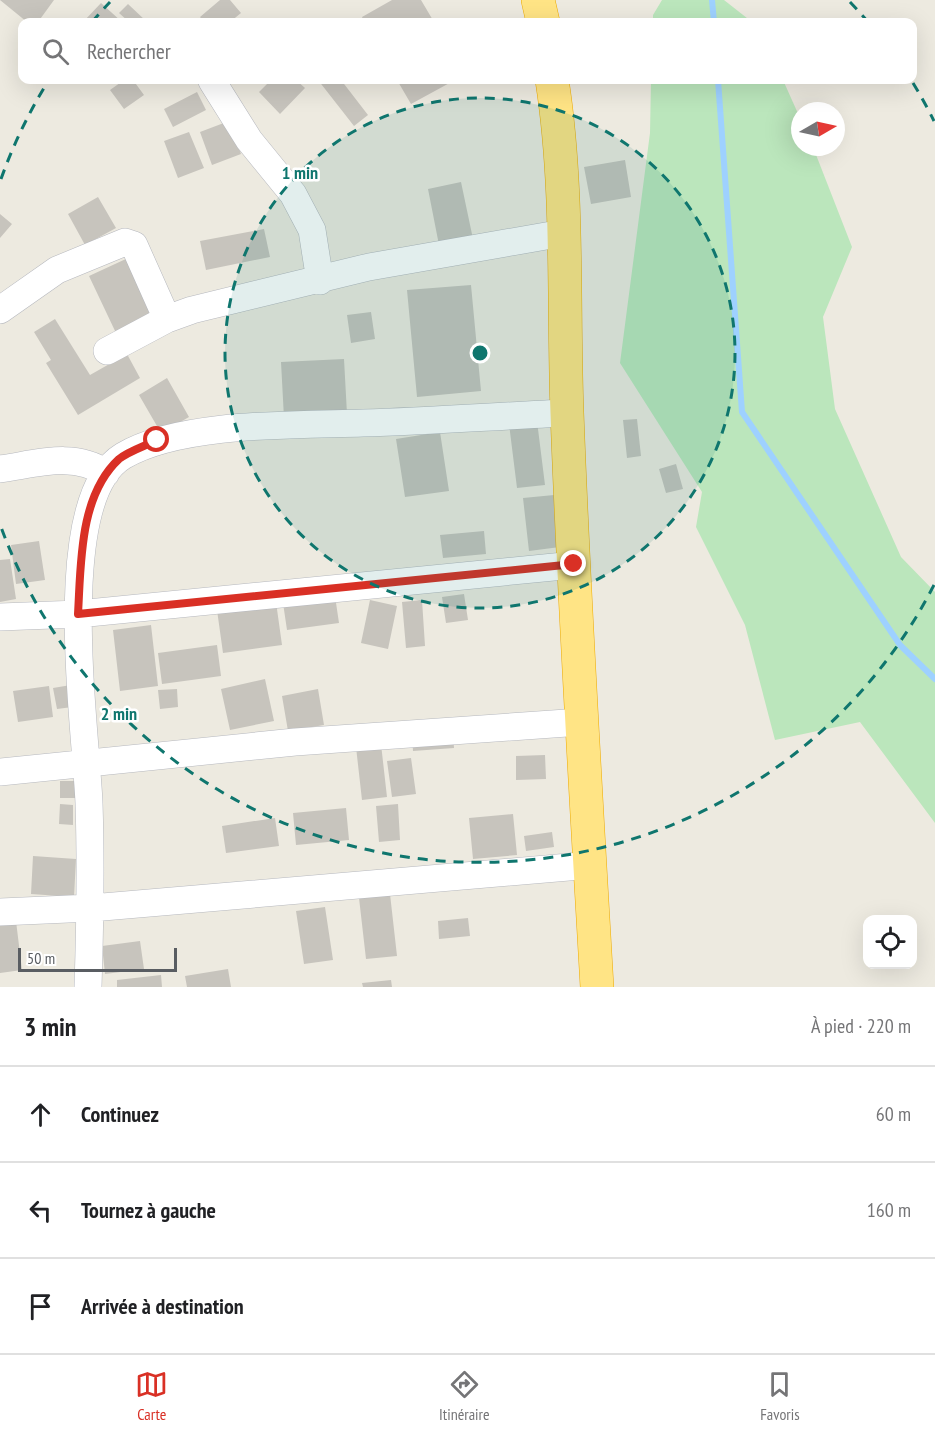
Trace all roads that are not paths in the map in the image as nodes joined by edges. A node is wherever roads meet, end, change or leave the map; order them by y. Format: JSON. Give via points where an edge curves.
{"nodes":[{"id":1,"x":538,"y":0,"type":"edge"},
{"id":2,"x":542,"y":18,"type":"edge"},
{"id":3,"x":214,"y":84,"type":"edge"},
{"id":4,"x":553,"y":84,"type":"edge"},
{"id":5,"x":562,"y":232,"type":"junction"},
{"id":6,"x":320,"y":281,"type":"junction"},
{"id":7,"x":0,"y":310,"type":"edge"},
{"id":8,"x":167,"y":319,"type":"junction"},
{"id":9,"x":107,"y":351,"type":"dead end"},
{"id":10,"x":567,"y":413,"type":"junction"},
{"id":11,"x":0,"y":469,"type":"edge"},
{"id":12,"x":106,"y":473,"type":"junction"},
{"id":13,"x":574,"y":564,"type":"junction"},
{"id":14,"x":78,"y":614,"type":"junction"},
{"id":15,"x":0,"y":617,"type":"edge"},
{"id":16,"x":581,"y":722,"type":"junction"},
{"id":17,"x":85,"y":762,"type":"junction"},
{"id":18,"x":0,"y":772,"type":"edge"},
{"id":19,"x":592,"y":865,"type":"junction"},
{"id":20,"x":91,"y":908,"type":"junction"},
{"id":21,"x":0,"y":912,"type":"edge"},
{"id":22,"x":88,"y":987,"type":"edge"},
{"id":23,"x":597,"y":987,"type":"edge"}],
"edges":[{"from":1,"to":2,"type":"highway"},
{"from":3,"to":6,"type":"street","via":[[249,140],[292,194],[312,230]]},
{"from":4,"to":5,"type":"highway"},
{"from":5,"to":6,"type":"street","via":[[398,261]]},
{"from":5,"to":10,"type":"highway"},
{"from":6,"to":8,"type":"street"},
{"from":7,"to":8,"type":"street","via":[[57,270],[125,242],[134,245]]},
{"from":8,"to":9,"type":"street"},
{"from":10,"to":12,"type":"street","via":[[202,432],[157,440],[121,457]]},
{"from":10,"to":13,"type":"highway"},
{"from":11,"to":12,"type":"street","via":[[70,459],[91,463]]},
{"from":12,"to":14,"type":"street","via":[[94,496],[82,548]]},
{"from":13,"to":14,"type":"street"},
{"from":13,"to":16,"type":"highway"},
{"from":14,"to":15,"type":"street"},
{"from":14,"to":17,"type":"street"},
{"from":16,"to":17,"type":"street","via":[[295,742]]},
{"from":16,"to":19,"type":"highway"},
{"from":17,"to":18,"type":"street"},
{"from":17,"to":20,"type":"street"},
{"from":19,"to":20,"type":"street"},
{"from":19,"to":23,"type":"highway"},
{"from":20,"to":21,"type":"street"},
{"from":20,"to":22,"type":"street"}]}
